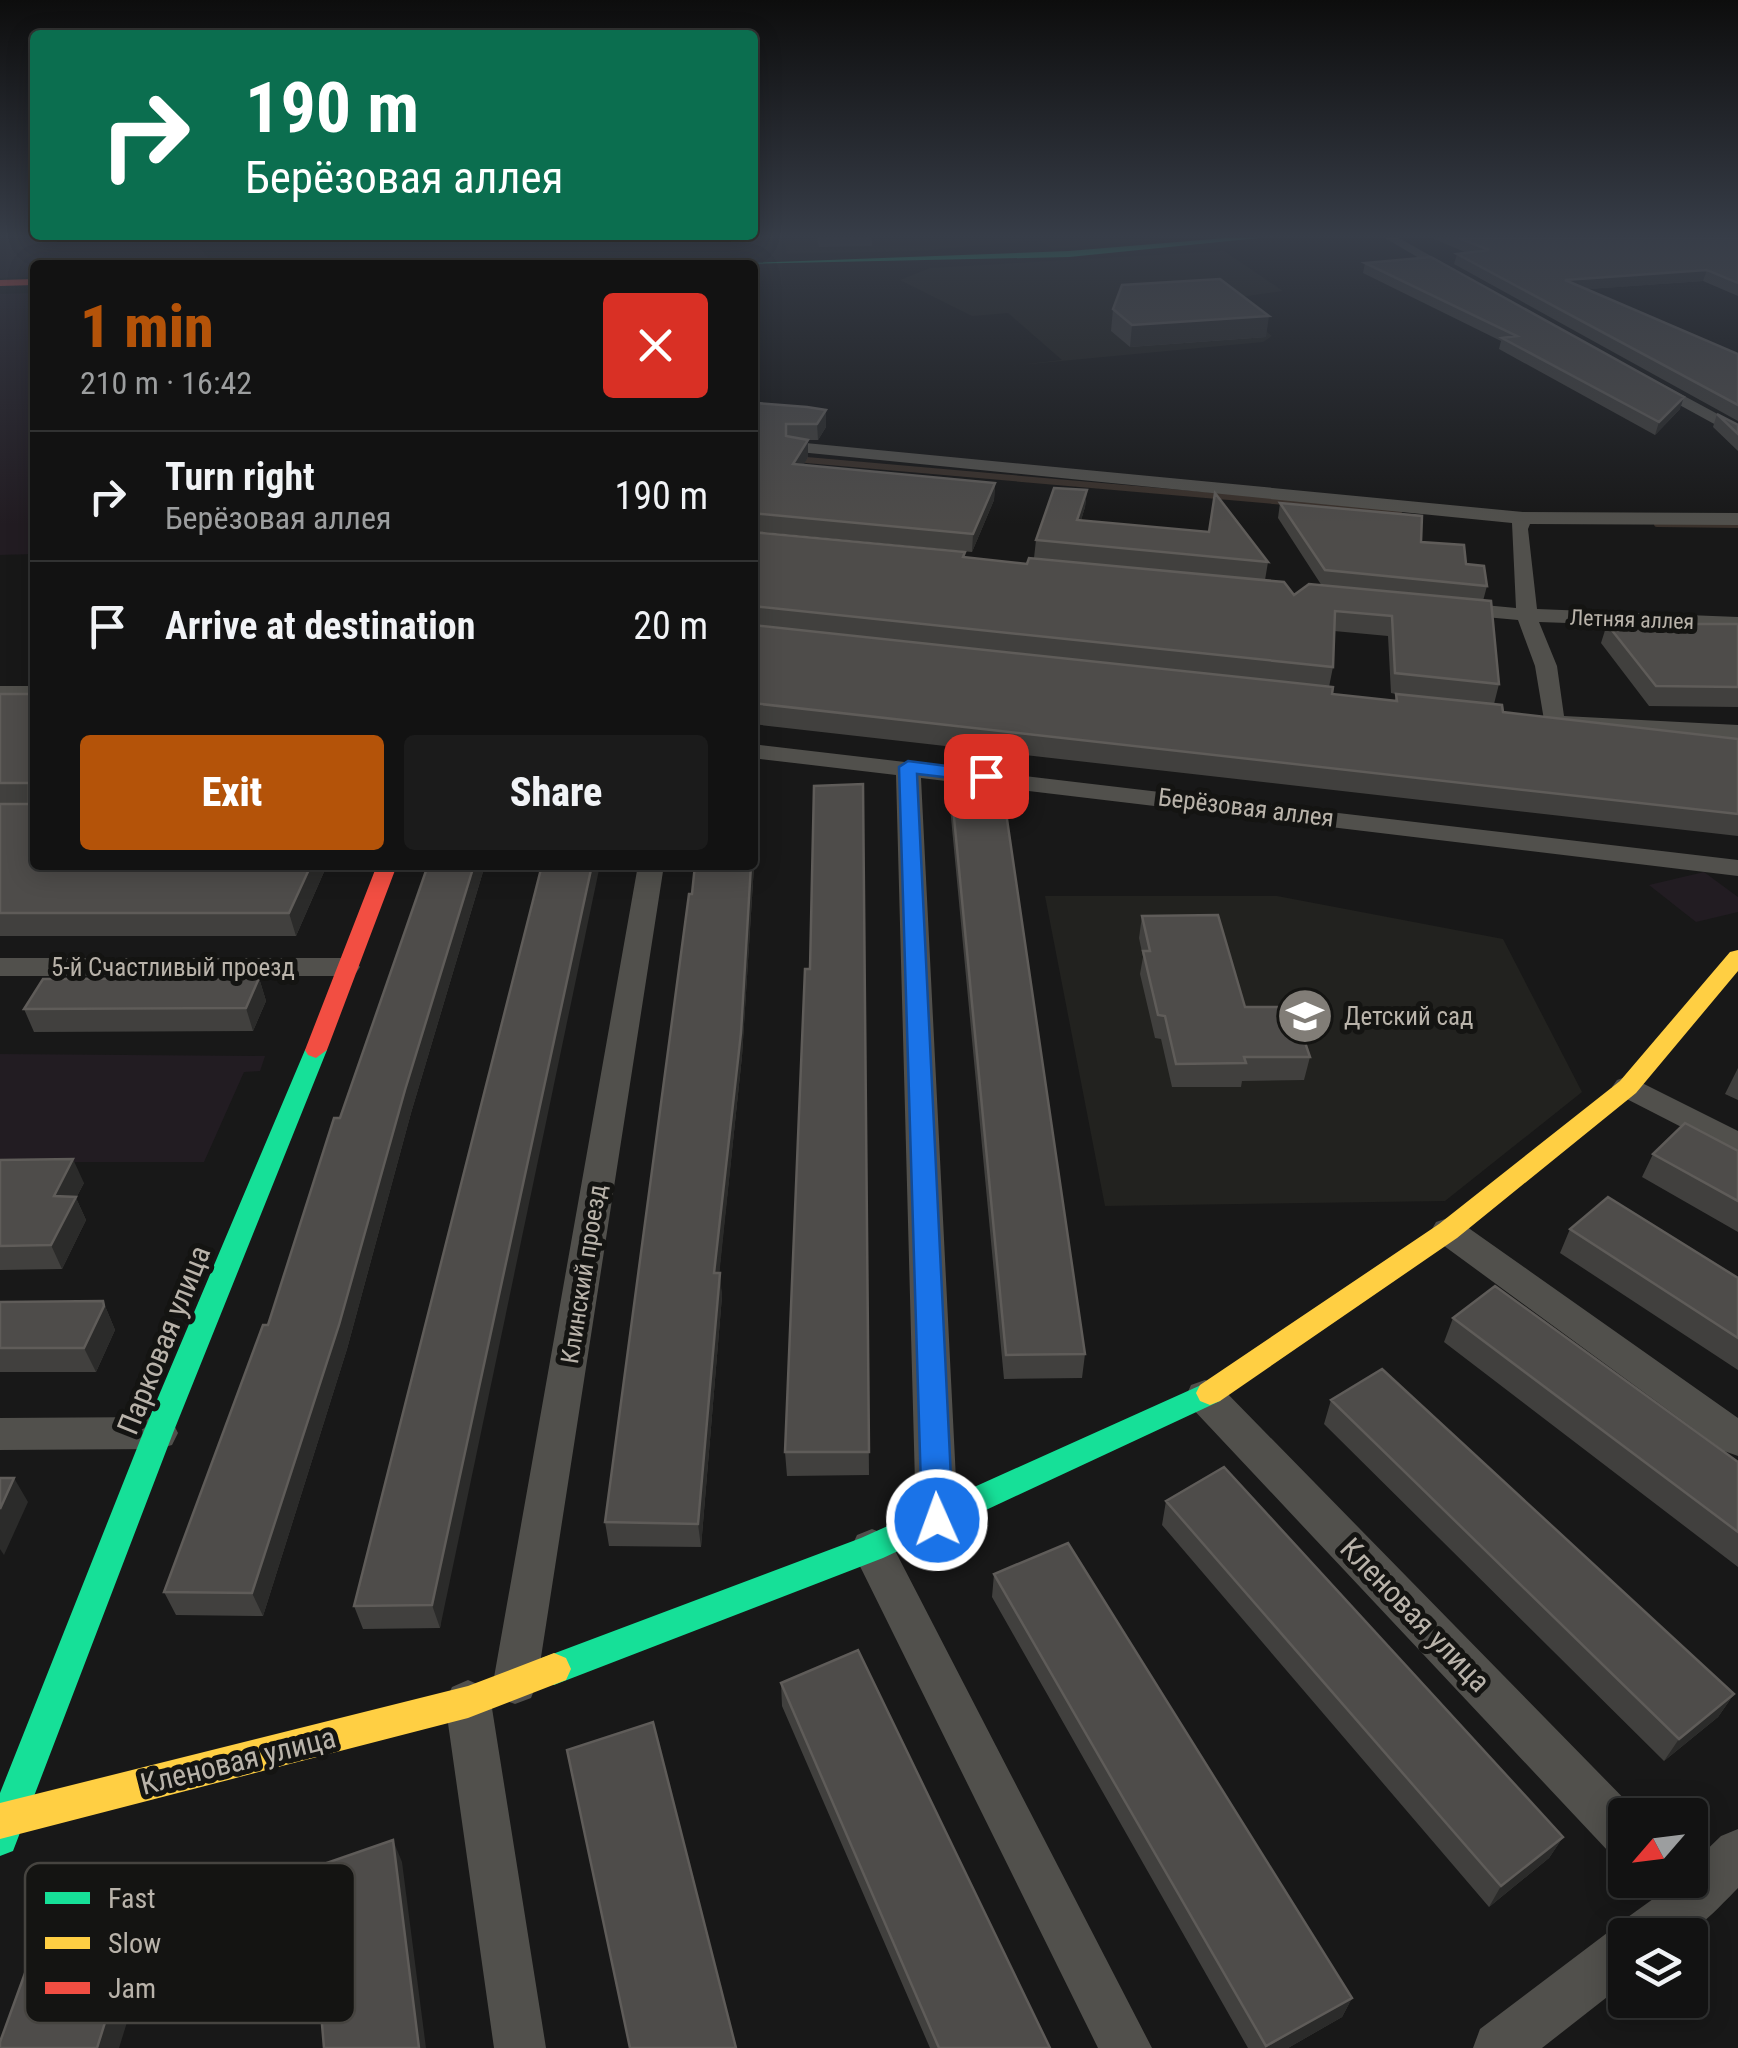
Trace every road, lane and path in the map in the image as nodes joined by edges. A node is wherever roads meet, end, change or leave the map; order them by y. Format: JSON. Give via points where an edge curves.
{"nodes":[{"id":1,"x":1634,"y":374,"type":"edge"},
{"id":2,"x":1738,"y":432,"type":"edge"},
{"id":3,"x":794,"y":448,"type":"edge"},
{"id":4,"x":1523,"y":518,"type":"junction"},
{"id":5,"x":1738,"y":520,"type":"edge"},
{"id":6,"x":1435,"y":606,"type":"edge"},
{"id":7,"x":1526,"y":615,"type":"junction"},
{"id":8,"x":1738,"y":623,"type":"edge"},
{"id":9,"x":0,"y":693,"type":"edge"},
{"id":10,"x":30,"y":693,"type":"edge"},
{"id":11,"x":1738,"y":732,"type":"edge"},
{"id":12,"x":758,"y":752,"type":"edge"},
{"id":13,"x":908,"y":767,"type":"junction"},
{"id":14,"x":1738,"y":868,"type":"edge"},
{"id":15,"x":385,"y":870,"type":"edge"},
{"id":16,"x":650,"y":870,"type":"edge"},
{"id":17,"x":1738,"y":957,"type":"edge"},
{"id":18,"x":0,"y":967,"type":"edge"},
{"id":19,"x":346,"y":967,"type":"junction"},
{"id":20,"x":1628,"y":1087,"type":"junction"},
{"id":21,"x":1738,"y":1146,"type":"edge"},
{"id":22,"x":1448,"y":1231,"type":"junction"},
{"id":23,"x":1206,"y":1396,"type":"junction"},
{"id":24,"x":158,"y":1433,"type":"junction"},
{"id":25,"x":0,"y":1434,"type":"edge"},
{"id":26,"x":1738,"y":1438,"type":"edge"},
{"id":27,"x":937,"y":1520,"type":"junction"},
{"id":28,"x":872,"y":1548,"type":"junction"},
{"id":29,"x":516,"y":1684,"type":"junction"},
{"id":30,"x":468,"y":1702,"type":"junction"},
{"id":31,"x":1608,"y":1816,"type":"edge"},
{"id":32,"x":2,"y":1827,"type":"edge"},
{"id":33,"x":1738,"y":1853,"type":"edge"},
{"id":34,"x":1708,"y":1872,"type":"edge"},
{"id":35,"x":1608,"y":1965,"type":"edge"},
{"id":36,"x":520,"y":2048,"type":"edge"},
{"id":37,"x":1126,"y":2048,"type":"edge"},
{"id":38,"x":1499,"y":2048,"type":"edge"}],
"edges":[{"from":1,"to":2,"type":"street"},
{"from":3,"to":4,"type":"street"},
{"from":4,"to":5,"type":"street"},
{"from":4,"to":7,"type":"street","name":"Летняя аллея"},
{"from":6,"to":7,"type":"street","name":"Летняя аллея"},
{"from":7,"to":8,"type":"street","name":"Летняя аллея"},
{"from":7,"to":11,"type":"street","name":"Летняя аллея","via":[[1546,666],[1543,720]]},
{"from":9,"to":10,"type":"street"},
{"from":12,"to":13,"type":"street","name":"Берёзовая аллея"},
{"from":13,"to":14,"type":"street","name":"Берёзовая аллея"},
{"from":13,"to":27,"type":"street"},
{"from":15,"to":19,"type":"street","name":"Парковая улица"},
{"from":16,"to":29,"type":"street","name":"Клинский проезд"},
{"from":17,"to":20,"type":"street","name":"Кленовая улица"},
{"from":18,"to":19,"type":"street","name":"5-й Счастливый проезд"},
{"from":19,"to":24,"type":"street","name":"Парковая улица"},
{"from":20,"to":21,"type":"street"},
{"from":20,"to":22,"type":"street","name":"Кленовая улица"},
{"from":22,"to":23,"type":"street","name":"Кленовая улица"},
{"from":22,"to":26,"type":"street"},
{"from":23,"to":27,"type":"street","name":"Кленовая улица"},
{"from":23,"to":31,"type":"street","name":"Кленовая улица"},
{"from":24,"to":25,"type":"street"},
{"from":24,"to":32,"type":"street","name":"Парковая улица"},
{"from":27,"to":28,"type":"street","name":"Кленовая улица"},
{"from":28,"to":29,"type":"street","name":"Кленовая улица"},
{"from":28,"to":37,"type":"street"},
{"from":29,"to":30,"type":"street","name":"Кленовая улица"},
{"from":30,"to":32,"type":"street","name":"Кленовая улица"},
{"from":30,"to":36,"type":"street"},
{"from":33,"to":34,"type":"street"},
{"from":35,"to":38,"type":"street"}]}
